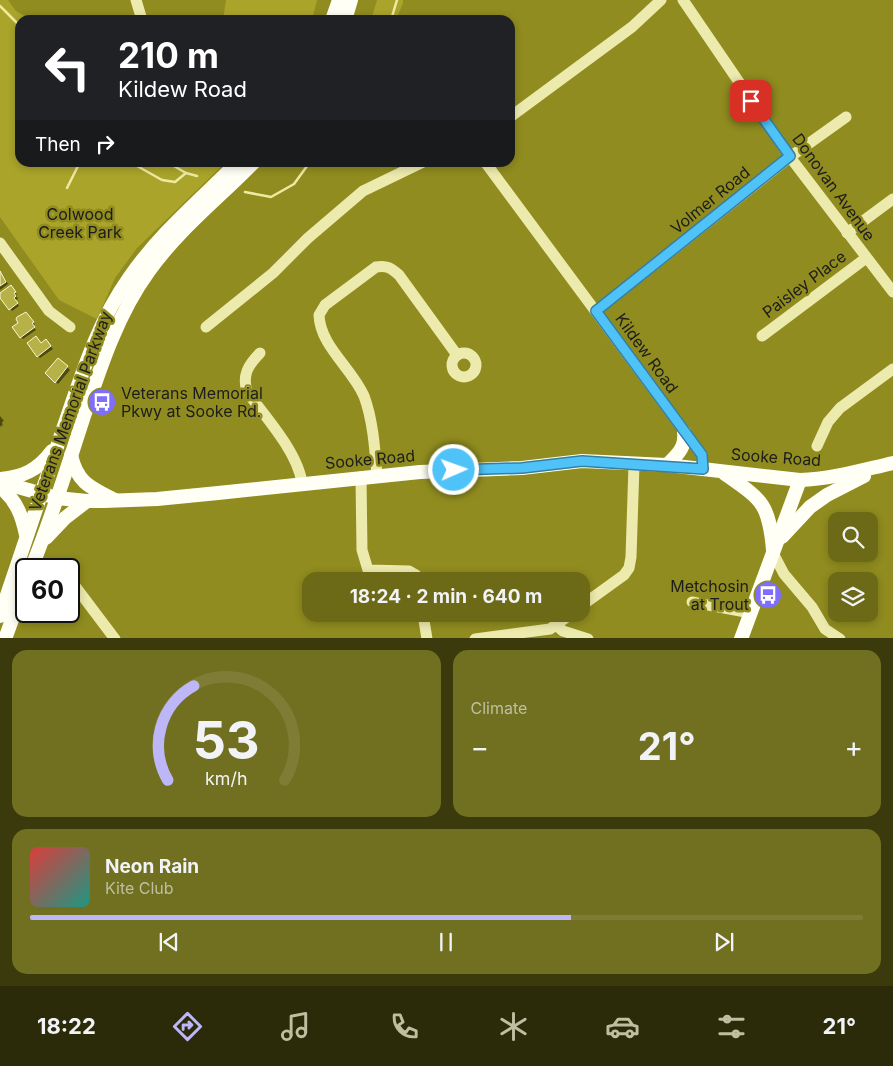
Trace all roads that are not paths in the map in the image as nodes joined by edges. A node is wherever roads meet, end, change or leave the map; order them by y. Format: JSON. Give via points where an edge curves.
{"nodes":[{"id":1,"x":136,"y":0,"type":"edge"},
{"id":2,"x":339,"y":0,"type":"edge"},
{"id":3,"x":351,"y":0,"type":"edge"},
{"id":4,"x":661,"y":0,"type":"edge"},
{"id":5,"x":683,"y":0,"type":"edge"},
{"id":6,"x":140,"y":15,"type":"edge"},
{"id":7,"x":334,"y":15,"type":"edge"},
{"id":8,"x":346,"y":15,"type":"edge"},
{"id":9,"x":515,"y":113,"type":"edge"},
{"id":10,"x":846,"y":117,"type":"dead end"},
{"id":11,"x":790,"y":156,"type":"junction"},
{"id":12,"x":233,"y":167,"type":"edge"},
{"id":13,"x":249,"y":167,"type":"edge"},
{"id":14,"x":413,"y":167,"type":"edge"},
{"id":15,"x":489,"y":167,"type":"edge"},
{"id":16,"x":893,"y":199,"type":"edge"},
{"id":17,"x":847,"y":233,"type":"junction"},
{"id":18,"x":0,"y":243,"type":"edge"},
{"id":19,"x":866,"y":258,"type":"junction"},
{"id":20,"x":893,"y":292,"type":"edge"},
{"id":21,"x":596,"y":311,"type":"junction"},
{"id":22,"x":70,"y":327,"type":"dead end"},
{"id":23,"x":206,"y":327,"type":"dead end"},
{"id":24,"x":762,"y":336,"type":"dead end"},
{"id":25,"x":260,"y":353,"type":"dead end"},
{"id":26,"x":457,"y":355,"type":"dead end"},
{"id":27,"x":893,"y":369,"type":"edge"},
{"id":28,"x":684,"y":432,"type":"junction"},
{"id":29,"x":61,"y":435,"type":"junction"},
{"id":30,"x":817,"y":446,"type":"dead end"},
{"id":31,"x":71,"y":455,"type":"junction"},
{"id":32,"x":889,"y":464,"type":"edge"},
{"id":33,"x":634,"y":465,"type":"junction"},
{"id":34,"x":667,"y":465,"type":"junction"},
{"id":35,"x":703,"y":469,"type":"junction"},
{"id":36,"x":722,"y":472,"type":"junction"},
{"id":37,"x":377,"y":476,"type":"junction"},
{"id":38,"x":362,"y":478,"type":"junction"},
{"id":39,"x":0,"y":480,"type":"edge"},
{"id":40,"x":800,"y":480,"type":"junction"},
{"id":41,"x":302,"y":483,"type":"junction"},
{"id":42,"x":0,"y":487,"type":"edge"},
{"id":43,"x":41,"y":494,"type":"junction"},
{"id":44,"x":57,"y":498,"type":"junction"},
{"id":45,"x":115,"y":500,"type":"junction"},
{"id":46,"x":87,"y":501,"type":"junction"},
{"id":47,"x":27,"y":538,"type":"junction"},
{"id":48,"x":40,"y":547,"type":"junction"},
{"id":49,"x":776,"y":547,"type":"junction"},
{"id":50,"x":36,"y":558,"type":"edge"},
{"id":51,"x":408,"y":572,"type":"edge"},
{"id":52,"x":784,"y":574,"type":"junction"},
{"id":53,"x":764,"y":577,"type":"junction"},
{"id":54,"x":80,"y":592,"type":"edge"},
{"id":55,"x":590,"y":600,"type":"edge"},
{"id":56,"x":692,"y":602,"type":"dead end"},
{"id":57,"x":15,"y":611,"type":"edge"},
{"id":58,"x":751,"y":613,"type":"junction"},
{"id":59,"x":0,"y":616,"type":"edge"},
{"id":60,"x":424,"y":622,"type":"edge"},
{"id":61,"x":560,"y":622,"type":"edge"},
{"id":62,"x":556,"y":625,"type":"junction"},
{"id":63,"x":5,"y":638,"type":"edge"},
{"id":64,"x":115,"y":638,"type":"edge"},
{"id":65,"x":427,"y":638,"type":"edge"},
{"id":66,"x":475,"y":638,"type":"edge"},
{"id":67,"x":588,"y":638,"type":"edge"},
{"id":68,"x":740,"y":638,"type":"edge"},
{"id":69,"x":840,"y":638,"type":"edge"}],
"edges":[{"from":1,"to":6,"type":"street"},
{"from":2,"to":7,"type":"main road"},
{"from":3,"to":8,"type":"main road"},
{"from":4,"to":9,"type":"street","via":[[632,27]]},
{"from":5,"to":11,"type":"street","name":"Donovan Avenue"},
{"from":10,"to":11,"type":"street","name":"Volmer Road"},
{"from":11,"to":17,"type":"street","name":"Donovan Avenue"},
{"from":11,"to":21,"type":"street","name":"Volmer Road"},
{"from":12,"to":29,"type":"main road","name":"Veterans Memorial Parkway","via":[[175,222],[128,279],[93,346]]},
{"from":13,"to":31,"type":"main road","name":"Veterans Memorial Parkway","via":[[177,237],[136,290],[110,343]]},
{"from":14,"to":23,"type":"street","via":[[363,191],[273,273]]},
{"from":15,"to":21,"type":"street","name":"Kildew Road"},
{"from":16,"to":17,"type":"street"},
{"from":17,"to":19,"type":"street","name":"Donovan Avenue"},
{"from":18,"to":22,"type":"street","via":[[49,311]]},
{"from":19,"to":20,"type":"street","name":"Donovan Avenue"},
{"from":19,"to":24,"type":"street","name":"Paisley Place"},
{"from":21,"to":28,"type":"street","name":"Kildew Road"},
{"from":25,"to":41,"type":"street","via":[[246,371],[245,385],[293,454]]},
{"from":26,"to":37,"type":"street","via":[[392,268],[376,267],[325,305],[319,315],[322,333],[355,380],[369,411]]},
{"from":27,"to":30,"type":"street","via":[[840,408],[828,422]]},
{"from":28,"to":34,"type":"main road","via":[[683,448]]},
{"from":28,"to":35,"type":"street","name":"Kildew Road","via":[[702,455]]},
{"from":29,"to":39,"type":"main road","via":[[37,468]]},
{"from":29,"to":43,"type":"main road","name":"Veterans Memorial Parkway"},
{"from":31,"to":44,"type":"main road","name":"Veterans Memorial Parkway"},
{"from":31,"to":45,"type":"main road","via":[[81,479]]},
{"from":32,"to":40,"type":"main road","name":"Sooke Road","via":[[820,480]]},
{"from":32,"to":49,"type":"main road","via":[[810,507]]},
{"from":33,"to":34,"type":"main road","name":"Sooke Road"},
{"from":33,"to":37,"type":"main road","name":"Sooke Road","via":[[582,461],[522,468]]},
{"from":33,"to":55,"type":"street","via":[[629,568]]},
{"from":34,"to":35,"type":"main road","name":"Sooke Road"},
{"from":35,"to":36,"type":"main road","name":"Sooke Road"},
{"from":36,"to":40,"type":"main road","name":"Sooke Road"},
{"from":36,"to":49,"type":"main road","via":[[758,498],[769,519]]},
{"from":37,"to":38,"type":"main road","name":"Sooke Road"},
{"from":38,"to":41,"type":"main road","name":"Sooke Road"},
{"from":38,"to":51,"type":"street","via":[[362,550],[368,570]]},
{"from":39,"to":43,"type":"main road","name":"Sooke Road"},
{"from":40,"to":49,"type":"main road"},
{"from":41,"to":45,"type":"main road","name":"Sooke Road"},
{"from":42,"to":47,"type":"main road","via":[[19,510]]},
{"from":43,"to":44,"type":"main road","name":"Sooke Road"},
{"from":43,"to":47,"type":"main road","name":"Veterans Memorial Parkway"},
{"from":44,"to":46,"type":"main road","name":"Sooke Road"},
{"from":44,"to":48,"type":"main road","name":"Veterans Memorial Parkway"},
{"from":45,"to":46,"type":"main road","name":"Sooke Road"},
{"from":46,"to":48,"type":"main road","via":[[57,525]]},
{"from":47,"to":59,"type":"main road","name":"Veterans Memorial Parkway"},
{"from":48,"to":50,"type":"main road","name":"Veterans Memorial Parkway"},
{"from":49,"to":52,"type":"street"},
{"from":49,"to":53,"type":"main road"},
{"from":52,"to":53,"type":"street"},
{"from":52,"to":69,"type":"street","via":[[812,607],[825,629]]},
{"from":53,"to":58,"type":"main road"},
{"from":54,"to":64,"type":"street"},
{"from":56,"to":58,"type":"street"},
{"from":57,"to":63,"type":"main road"},
{"from":58,"to":68,"type":"main road"},
{"from":60,"to":65,"type":"street"},
{"from":61,"to":62,"type":"street"},
{"from":62,"to":66,"type":"street","via":[[542,631]]},
{"from":62,"to":67,"type":"street","via":[[563,631]]}]}
